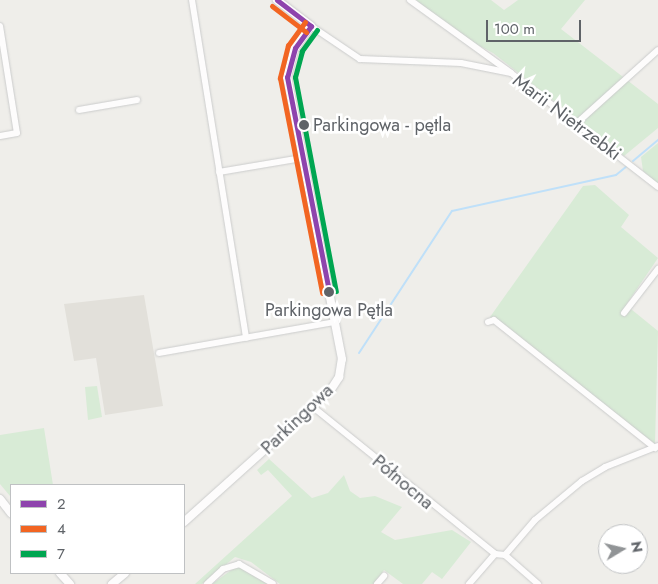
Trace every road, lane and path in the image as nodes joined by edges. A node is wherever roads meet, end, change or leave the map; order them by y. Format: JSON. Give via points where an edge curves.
{"nodes":[{"id":1,"x":192,"y":0,"type":"edge"},
{"id":2,"x":277,"y":0,"type":"edge"},
{"id":3,"x":410,"y":0,"type":"edge"},
{"id":4,"x":0,"y":26,"type":"edge"},
{"id":5,"x":311,"y":26,"type":"junction"},
{"id":6,"x":658,"y":50,"type":"edge"},
{"id":7,"x":511,"y":73,"type":"junction"},
{"id":8,"x":137,"y":100,"type":"dead end"},
{"id":9,"x":79,"y":110,"type":"dead end"},
{"id":10,"x":577,"y":123,"type":"junction"},
{"id":11,"x":0,"y":136,"type":"edge"},
{"id":12,"x":302,"y":158,"type":"junction"},
{"id":13,"x":219,"y":172,"type":"junction"},
{"id":14,"x":658,"y":187,"type":"edge"},
{"id":15,"x":658,"y":269,"type":"edge"},
{"id":16,"x":624,"y":313,"type":"dead end"},
{"id":17,"x":335,"y":322,"type":"junction"},
{"id":18,"x":488,"y":322,"type":"dead end"},
{"id":19,"x":246,"y":338,"type":"junction"},
{"id":20,"x":160,"y":353,"type":"dead end"},
{"id":21,"x":313,"y":407,"type":"junction"},
{"id":22,"x":657,"y":447,"type":"edge"},
{"id":23,"x":0,"y":500,"type":"edge"},
{"id":24,"x":10,"y":512,"type":"edge"},
{"id":25,"x":185,"y":521,"type":"edge"},
{"id":26,"x":495,"y":554,"type":"junction"},
{"id":27,"x":505,"y":555,"type":"junction"},
{"id":28,"x":61,"y":574,"type":"edge"},
{"id":29,"x":124,"y":574,"type":"edge"},
{"id":30,"x":384,"y":576,"type":"dead end"},
{"id":31,"x":70,"y":584,"type":"edge"},
{"id":32,"x":112,"y":584,"type":"edge"},
{"id":33,"x":207,"y":584,"type":"edge"},
{"id":34,"x":273,"y":584,"type":"edge"},
{"id":35,"x":377,"y":584,"type":"edge"},
{"id":36,"x":469,"y":584,"type":"edge"},
{"id":37,"x":538,"y":584,"type":"edge"}],
"edges":[{"from":1,"to":13,"type":"street"},
{"from":2,"to":5,"type":"street","name":"Marii Nietrzebki"},
{"from":3,"to":7,"type":"street"},
{"from":4,"to":11,"type":"street","via":[[17,133]]},
{"from":5,"to":7,"type":"street","name":"Marii Nietrzebki","via":[[360,59],[380,63],[461,63]]},
{"from":5,"to":12,"type":"street","name":"Parkingowa","via":[[295,48],[287,77]]},
{"from":6,"to":10,"type":"street"},
{"from":7,"to":10,"type":"street","name":"Marii Nietrzebki"},
{"from":8,"to":9,"type":"street"},
{"from":10,"to":14,"type":"street","name":"Marii Nietrzebki"},
{"from":12,"to":13,"type":"street"},
{"from":12,"to":17,"type":"street","name":"Parkingowa"},
{"from":13,"to":19,"type":"street"},
{"from":15,"to":16,"type":"street"},
{"from":17,"to":19,"type":"street"},
{"from":17,"to":21,"type":"street","name":"Parkingowa","via":[[342,359],[339,377]]},
{"from":18,"to":22,"type":"street","via":[[494,320]]},
{"from":19,"to":20,"type":"street"},
{"from":21,"to":25,"type":"street","name":"Parkingowa"},
{"from":21,"to":26,"type":"street","name":"Północna"},
{"from":22,"to":27,"type":"street","via":[[605,467],[582,481],[535,520]]},
{"from":23,"to":24,"type":"street"},
{"from":26,"to":27,"type":"street"},
{"from":26,"to":36,"type":"street"},
{"from":27,"to":37,"type":"street"},
{"from":28,"to":31,"type":"street"},
{"from":29,"to":32,"type":"street"},
{"from":30,"to":35,"type":"street"},
{"from":33,"to":34,"type":"street","via":[[222,569],[239,564]]}]}
